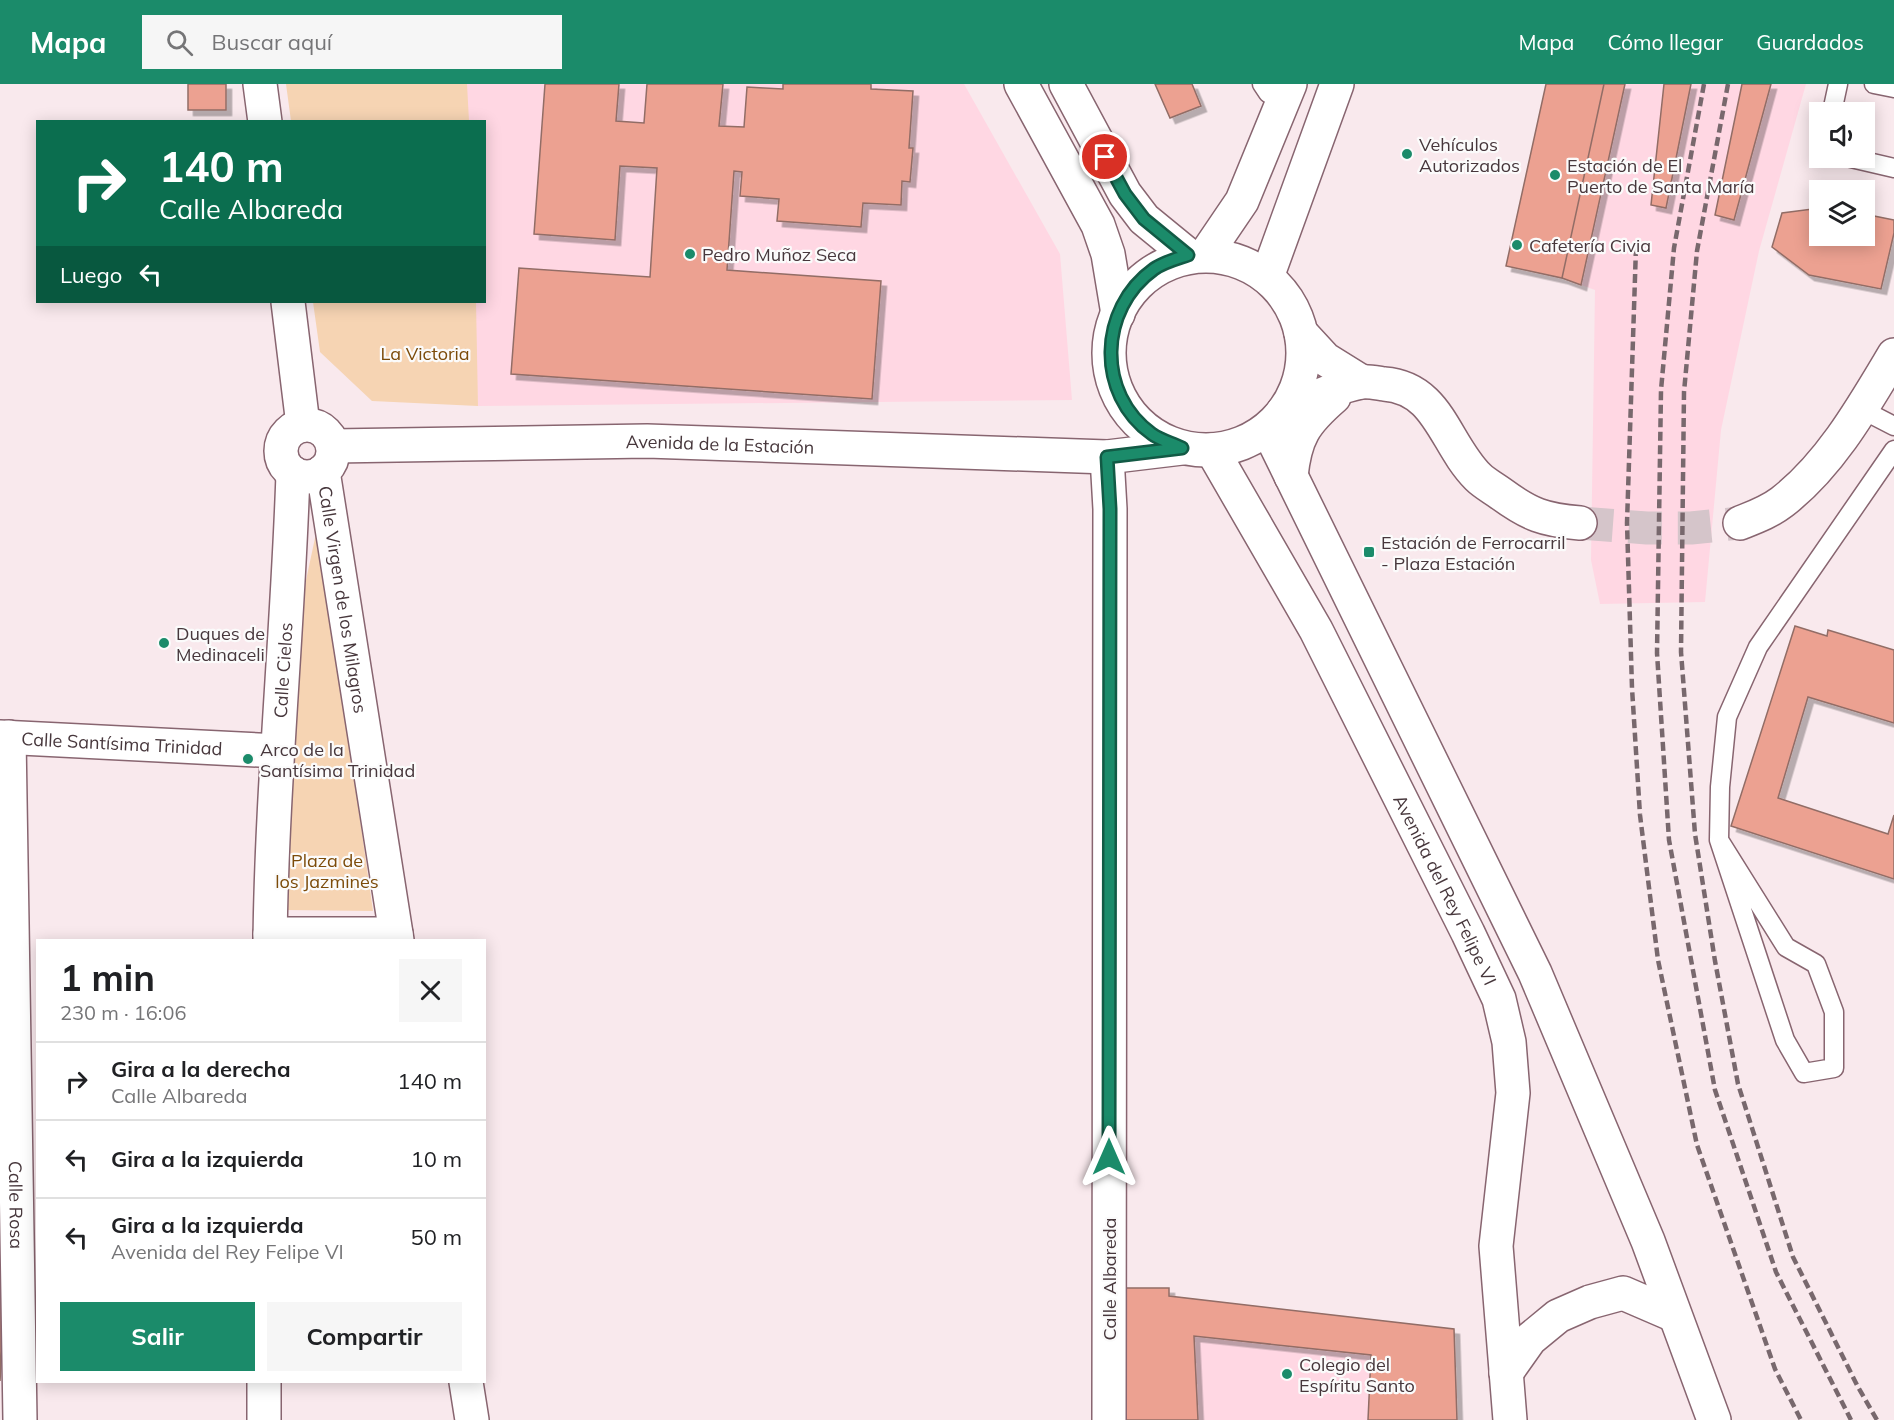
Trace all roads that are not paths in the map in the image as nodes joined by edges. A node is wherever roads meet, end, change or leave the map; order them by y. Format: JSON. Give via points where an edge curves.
{"nodes":[{"id":1,"x":260,"y":84,"type":"edge"},
{"id":2,"x":1021,"y":84,"type":"edge"},
{"id":3,"x":1066,"y":84,"type":"edge"},
{"id":4,"x":1338,"y":84,"type":"edge"},
{"id":5,"x":1838,"y":84,"type":"edge"},
{"id":6,"x":1875,"y":84,"type":"edge"},
{"id":7,"x":1894,"y":88,"type":"edge"},
{"id":8,"x":1278,"y":90,"type":"edge"},
{"id":9,"x":1834,"y":102,"type":"edge"},
{"id":10,"x":265,"y":120,"type":"edge"},
{"id":11,"x":1875,"y":164,"type":"edge"},
{"id":12,"x":1894,"y":168,"type":"edge"},
{"id":13,"x":1197,"y":255,"type":"junction"},
{"id":14,"x":1267,"y":277,"type":"junction"},
{"id":15,"x":288,"y":303,"type":"edge"},
{"id":16,"x":1118,"y":314,"type":"junction"},
{"id":17,"x":1301,"y":333,"type":"junction"},
{"id":18,"x":1894,"y":355,"type":"edge"},
{"id":19,"x":1354,"y":384,"type":"junction"},
{"id":20,"x":1861,"y":409,"type":"junction"},
{"id":21,"x":1275,"y":420,"type":"junction"},
{"id":22,"x":303,"y":425,"type":"junction"},
{"id":23,"x":1894,"y":426,"type":"edge"},
{"id":24,"x":1197,"y":449,"type":"junction"},
{"id":25,"x":1894,"y":450,"type":"edge"},
{"id":26,"x":1107,"y":457,"type":"junction"},
{"id":27,"x":316,"y":463,"type":"junction"},
{"id":28,"x":1291,"y":476,"type":"junction"},
{"id":29,"x":1580,"y":523,"type":"tunnel mouth"},
{"id":30,"x":1740,"y":523,"type":"tunnel mouth"},
{"id":31,"x":4,"y":737,"type":"edge"},
{"id":32,"x":278,"y":751,"type":"junction"},
{"id":33,"x":1719,"y":840,"type":"junction"},
{"id":34,"x":270,"y":937,"type":"edge"},
{"id":35,"x":396,"y":937,"type":"edge"},
{"id":36,"x":1674,"y":1315,"type":"junction"},
{"id":37,"x":1506,"y":1373,"type":"junction"},
{"id":38,"x":264,"y":1383,"type":"edge"},
{"id":39,"x":466,"y":1383,"type":"edge"},
{"id":40,"x":20,"y":1420,"type":"edge"},
{"id":41,"x":264,"y":1420,"type":"edge"},
{"id":42,"x":472,"y":1420,"type":"edge"},
{"id":43,"x":1109,"y":1420,"type":"edge"},
{"id":44,"x":1510,"y":1420,"type":"edge"},
{"id":45,"x":1714,"y":1420,"type":"edge"}],
"edges":[{"from":1,"to":10,"type":"street"},
{"from":2,"to":16,"type":"street","via":[[1098,225],[1108,254]]},
{"from":3,"to":13,"type":"street","via":[[1125,194],[1144,219]]},
{"from":4,"to":14,"type":"street"},
{"from":5,"to":9,"type":"lane"},
{"from":6,"to":7,"type":"lane"},
{"from":8,"to":13,"type":"street","via":[[1242,201]]},
{"from":11,"to":12,"type":"lane"},
{"from":13,"to":14,"type":"street","via":[[1245,264]]},
{"from":13,"to":16,"type":"street","via":[[1154,269],[1132,289]]},
{"from":14,"to":17,"type":"street","via":[[1289,302]]},
{"from":15,"to":22,"type":"street"},
{"from":16,"to":24,"type":"street","via":[[1111,338],[1110,363],[1115,387],[1130,414],[1153,435]]},
{"from":17,"to":19,"type":"street"},
{"from":17,"to":21,"type":"street","via":[[1303,366],[1294,394]]},
{"from":18,"to":20,"type":"street"},
{"from":19,"to":21,"type":"street"},
{"from":19,"to":28,"type":"street","via":[[1321,408],[1303,429],[1294,452]]},
{"from":19,"to":29,"type":"street","via":[[1397,385],[1420,396],[1478,477],[1529,513]]},
{"from":20,"to":23,"type":"lane"},
{"from":20,"to":30,"type":"street","via":[[1811,474],[1782,502]]},
{"from":21,"to":24,"type":"street","via":[[1242,444]]},
{"from":21,"to":28,"type":"street"},
{"from":22,"to":27,"type":"street","via":[[325,431]]},
{"from":22,"to":27,"type":"street","via":[[287,434],[280,450],[286,467]]},
{"from":24,"to":26,"type":"street"},
{"from":24,"to":37,"type":"street","name":"Avenida del Rey Felipe VI","via":[[1316,630],[1499,999],[1509,1042],[1513,1093],[1496,1246]]},
{"from":25,"to":33,"type":"lane","via":[[1758,647],[1727,717]]},
{"from":26,"to":27,"type":"street","name":"Avenida de la Estación","via":[[646,441]]},
{"from":26,"to":43,"type":"street","name":"Calle Albareda"},
{"from":27,"to":32,"type":"street","name":"Calle Cielos","via":[[289,587]]},
{"from":27,"to":35,"type":"street","name":"Calle Virgen de los Milagros"},
{"from":28,"to":36,"type":"street","via":[[1536,974],[1648,1241]]},
{"from":31,"to":32,"type":"street","name":"Calle Santísima Trinidad"},
{"from":31,"to":40,"type":"street","name":"Calle Rosa"},
{"from":32,"to":34,"type":"street","name":"Calle Cielos"},
{"from":33,"to":33,"type":"lane","via":[[1786,947],[1816,964],[1834,1012],[1834,1068],[1804,1073],[1785,1040]]},
{"from":34,"to":35,"type":"street"},
{"from":36,"to":37,"type":"street","via":[[1623,1293],[1590,1302],[1558,1316],[1530,1339]]},
{"from":36,"to":45,"type":"street"},
{"from":37,"to":44,"type":"street","name":"Avenida del Rey Felipe VI"},
{"from":38,"to":41,"type":"street"},
{"from":39,"to":42,"type":"street"}]}
